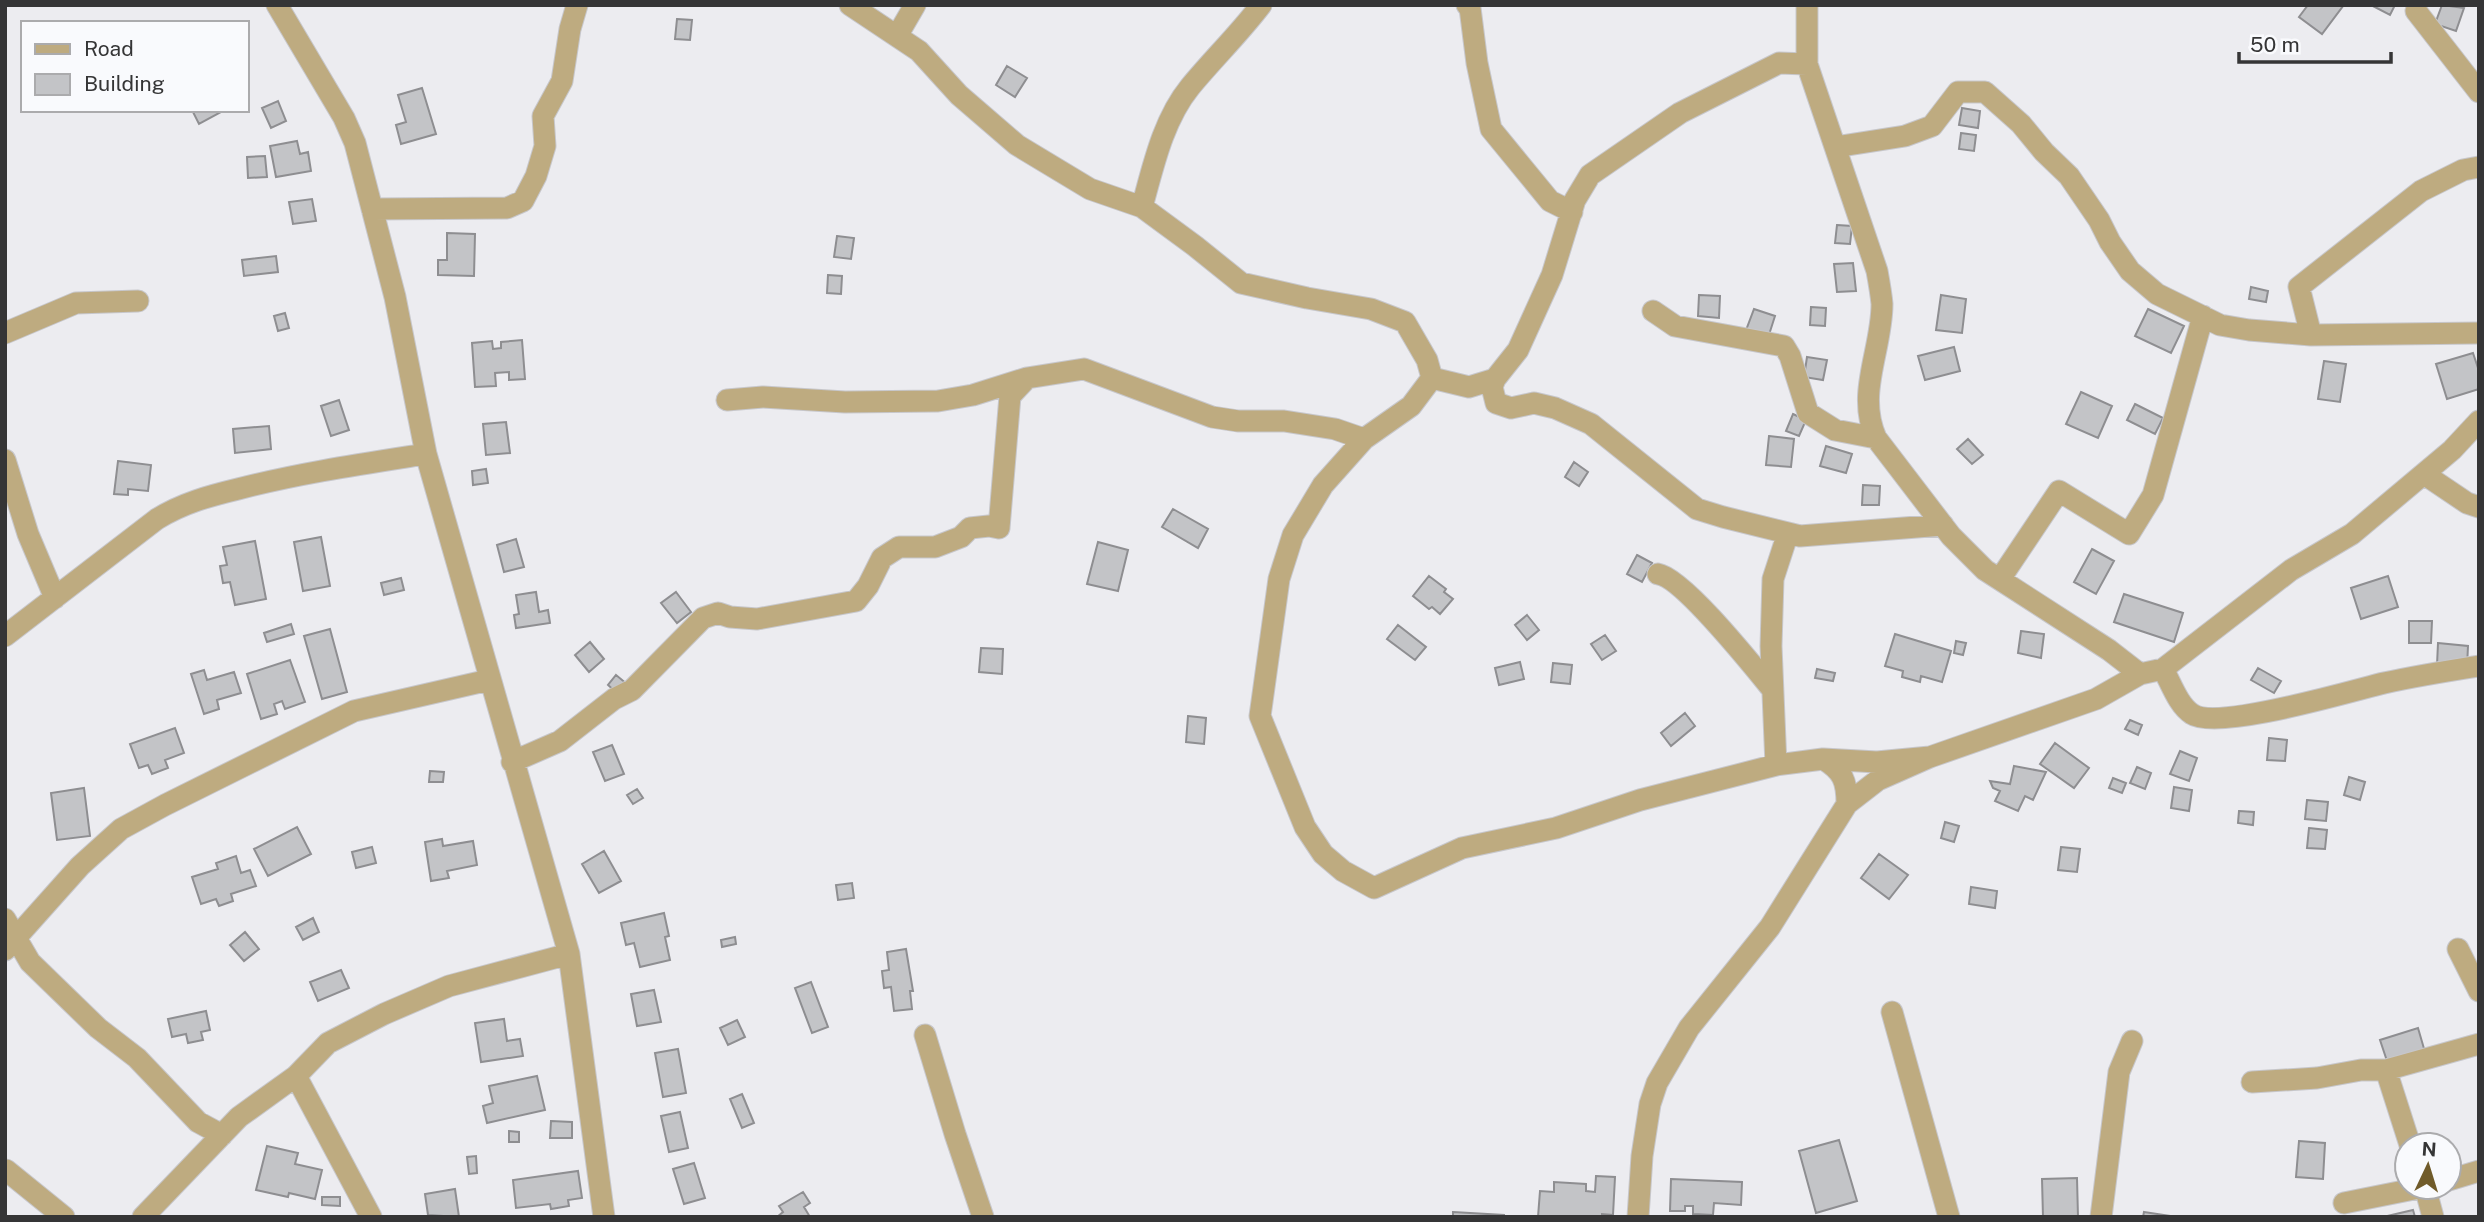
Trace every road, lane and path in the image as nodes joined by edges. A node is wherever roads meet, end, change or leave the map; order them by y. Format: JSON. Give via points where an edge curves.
{"nodes":[{"id":1,"x":277,"y":5,"type":"edge"},
{"id":2,"x":577,"y":5,"type":"edge"},
{"id":3,"x":850,"y":5,"type":"edge"},
{"id":4,"x":915,"y":5,"type":"edge"},
{"id":5,"x":1261,"y":5,"type":"edge"},
{"id":6,"x":1467,"y":5,"type":"edge"},
{"id":7,"x":1807,"y":5,"type":"edge"},
{"id":8,"x":2416,"y":11,"type":"dead end"},
{"id":9,"x":897,"y":36,"type":"junction"},
{"id":10,"x":1807,"y":64,"type":"junction"},
{"id":11,"x":2479,"y":92,"type":"edge"},
{"id":12,"x":1835,"y":147,"type":"junction"},
{"id":13,"x":2479,"y":167,"type":"edge"},
{"id":14,"x":1142,"y":207,"type":"junction"},
{"id":15,"x":372,"y":209,"type":"junction"},
{"id":16,"x":1572,"y":212,"type":"junction"},
{"id":17,"x":138,"y":301,"type":"dead end"},
{"id":18,"x":1653,"y":311,"type":"dead end"},
{"id":19,"x":2203,"y":316,"type":"junction"},
{"id":20,"x":5,"y":333,"type":"edge"},
{"id":21,"x":2479,"y":333,"type":"edge"},
{"id":22,"x":2311,"y":335,"type":"junction"},
{"id":23,"x":1027,"y":378,"type":"junction"},
{"id":24,"x":1432,"y":378,"type":"junction"},
{"id":25,"x":1495,"y":379,"type":"junction"},
{"id":26,"x":727,"y":400,"type":"dead end"},
{"id":27,"x":2479,"y":421,"type":"edge"},
{"id":28,"x":1876,"y":438,"type":"junction"},
{"id":29,"x":1364,"y":439,"type":"junction"},
{"id":30,"x":426,"y":454,"type":"junction"},
{"id":31,"x":5,"y":460,"type":"edge"},
{"id":32,"x":2424,"y":474,"type":"junction"},
{"id":33,"x":2479,"y":507,"type":"edge"},
{"id":34,"x":1943,"y":525,"type":"junction"},
{"id":35,"x":1788,"y":533,"type":"junction"},
{"id":36,"x":1658,"y":574,"type":"dead end"},
{"id":37,"x":2000,"y":579,"type":"junction"},
{"id":38,"x":55,"y":598,"type":"junction"},
{"id":39,"x":5,"y":636,"type":"edge"},
{"id":40,"x":2479,"y":666,"type":"edge"},
{"id":41,"x":2163,"y":670,"type":"junction"},
{"id":42,"x":2140,"y":674,"type":"junction"},
{"id":43,"x":489,"y":680,"type":"junction"},
{"id":44,"x":1772,"y":689,"type":"junction"},
{"id":45,"x":1930,"y":757,"type":"junction"},
{"id":46,"x":1823,"y":759,"type":"junction"},
{"id":47,"x":512,"y":762,"type":"junction"},
{"id":48,"x":1776,"y":765,"type":"junction"},
{"id":49,"x":1847,"y":804,"type":"junction"},
{"id":50,"x":5,"y":919,"type":"edge"},
{"id":51,"x":11,"y":944,"type":"edge"},
{"id":52,"x":2458,"y":949,"type":"dead end"},
{"id":53,"x":569,"y":954,"type":"junction"},
{"id":54,"x":2479,"y":991,"type":"edge"},
{"id":55,"x":1892,"y":1012,"type":"dead end"},
{"id":56,"x":925,"y":1035,"type":"dead end"},
{"id":57,"x":2132,"y":1041,"type":"dead end"},
{"id":58,"x":2479,"y":1044,"type":"edge"},
{"id":59,"x":2386,"y":1070,"type":"junction"},
{"id":60,"x":296,"y":1076,"type":"junction"},
{"id":61,"x":2252,"y":1082,"type":"dead end"},
{"id":62,"x":2406,"y":1131,"type":"edge"},
{"id":63,"x":222,"y":1135,"type":"junction"},
{"id":64,"x":6,"y":1170,"type":"edge"},
{"id":65,"x":2393,"y":1193,"type":"edge"},
{"id":66,"x":2344,"y":1203,"type":"dead end"},
{"id":67,"x":64,"y":1217,"type":"edge"},
{"id":68,"x":142,"y":1217,"type":"edge"},
{"id":69,"x":371,"y":1217,"type":"edge"},
{"id":70,"x":604,"y":1217,"type":"edge"},
{"id":71,"x":983,"y":1217,"type":"edge"},
{"id":72,"x":1637,"y":1217,"type":"edge"},
{"id":73,"x":1949,"y":1217,"type":"edge"},
{"id":74,"x":2101,"y":1217,"type":"edge"}],
"edges":[{"from":1,"to":15,"type":"street","via":[[344,118]]},
{"from":2,"to":15,"type":"street","via":[[562,80],[543,116],[545,146],[523,201],[507,208]]},
{"from":3,"to":9,"type":"street"},
{"from":4,"to":9,"type":"street"},
{"from":5,"to":14,"type":"street","via":[[1188,89],[1160,140]]},
{"from":6,"to":16,"type":"street","via":[[1491,129],[1550,201]]},
{"from":7,"to":10,"type":"street"},
{"from":8,"to":11,"type":"street"},
{"from":9,"to":14,"type":"street","via":[[919,51],[959,95],[1017,145],[1090,189]]},
{"from":10,"to":12,"type":"street"},
{"from":10,"to":16,"type":"street","via":[[1779,63],[1680,113],[1590,175]]},
{"from":12,"to":19,"type":"street","via":[[1905,136],[1931,126],[1958,92],[1985,92],[2070,177],[2130,271],[2157,295]]},
{"from":12,"to":28,"type":"street","via":[[1877,271],[1882,304],[1868,394],[1869,423]]},
{"from":13,"to":22,"type":"street","via":[[2421,191],[2299,286]]},
{"from":14,"to":24,"type":"street","via":[[1241,283],[1371,309],[1405,322]]},
{"from":15,"to":30,"type":"street","via":[[395,297]]},
{"from":16,"to":25,"type":"street","via":[[1552,275],[1518,350]]},
{"from":17,"to":20,"type":"street","via":[[76,303]]},
{"from":18,"to":28,"type":"street","via":[[1675,326],[1783,346],[1808,413],[1835,429]]},
{"from":19,"to":22,"type":"street","via":[[2220,325]]},
{"from":19,"to":37,"type":"street","via":[[2153,495],[2129,534],[2059,491]]},
{"from":21,"to":22,"type":"street"},
{"from":23,"to":26,"type":"street","via":[[939,401]]},
{"from":23,"to":29,"type":"street","via":[[1084,369],[1212,417],[1283,421]]},
{"from":23,"to":47,"type":"street","via":[[1010,396],[999,528],[970,528],[961,537],[935,547],[900,547],[882,558],[856,601],[757,619],[718,613],[703,618],[632,690],[560,741]]},
{"from":24,"to":25,"type":"street","via":[[1469,387]]},
{"from":24,"to":29,"type":"street","via":[[1411,406]]},
{"from":25,"to":35,"type":"street","via":[[1496,403],[1511,408],[1534,403],[1591,424],[1697,509]]},
{"from":27,"to":32,"type":"street"},
{"from":28,"to":34,"type":"street"},
{"from":29,"to":48,"type":"street","via":[[1323,485],[1293,535],[1279,579],[1260,716],[1305,827],[1323,854],[1343,871],[1374,888],[1462,848],[1556,828],[1640,800]]},
{"from":30,"to":38,"type":"street","via":[[291,475],[175,508]]},
{"from":30,"to":43,"type":"street"},
{"from":31,"to":38,"type":"street","via":[[28,534]]},
{"from":32,"to":33,"type":"street"},
{"from":32,"to":41,"type":"street","via":[[2352,534],[2291,570]]},
{"from":34,"to":35,"type":"street","via":[[1800,536]]},
{"from":34,"to":37,"type":"street","via":[[1985,570]]},
{"from":35,"to":44,"type":"street","via":[[1773,579]]},
{"from":36,"to":44,"type":"street","via":[[1667,576],[1698,606]]},
{"from":37,"to":42,"type":"street"},
{"from":38,"to":39,"type":"street"},
{"from":40,"to":41,"type":"street","via":[[2206,719],[2192,714]]},
{"from":41,"to":42,"type":"street"},
{"from":42,"to":45,"type":"street","via":[[2096,699]]},
{"from":43,"to":47,"type":"street"},
{"from":43,"to":51,"type":"street","via":[[354,711],[121,829],[80,866]]},
{"from":44,"to":48,"type":"street"},
{"from":45,"to":46,"type":"street","via":[[1877,762]]},
{"from":45,"to":49,"type":"street","via":[[1878,780]]},
{"from":46,"to":48,"type":"street"},
{"from":46,"to":49,"type":"street","via":[[1836,767],[1847,784]]},
{"from":47,"to":53,"type":"street"},
{"from":49,"to":72,"type":"street","via":[[1770,927],[1689,1027],[1657,1083],[1644,1143]]},
{"from":50,"to":51,"type":"street"},
{"from":51,"to":63,"type":"street","via":[[98,1028],[137,1058],[198,1122]]},
{"from":52,"to":54,"type":"street"},
{"from":53,"to":60,"type":"street","via":[[449,986],[384,1014],[328,1043]]},
{"from":53,"to":70,"type":"street"},
{"from":55,"to":73,"type":"street"},
{"from":56,"to":71,"type":"street"},
{"from":57,"to":74,"type":"street","via":[[2119,1072]]},
{"from":58,"to":59,"type":"street"},
{"from":59,"to":61,"type":"street"},
{"from":59,"to":62,"type":"street"},
{"from":60,"to":63,"type":"street"},
{"from":60,"to":69,"type":"street"},
{"from":63,"to":68,"type":"street"},
{"from":64,"to":67,"type":"street"},
{"from":65,"to":66,"type":"street"}]}
